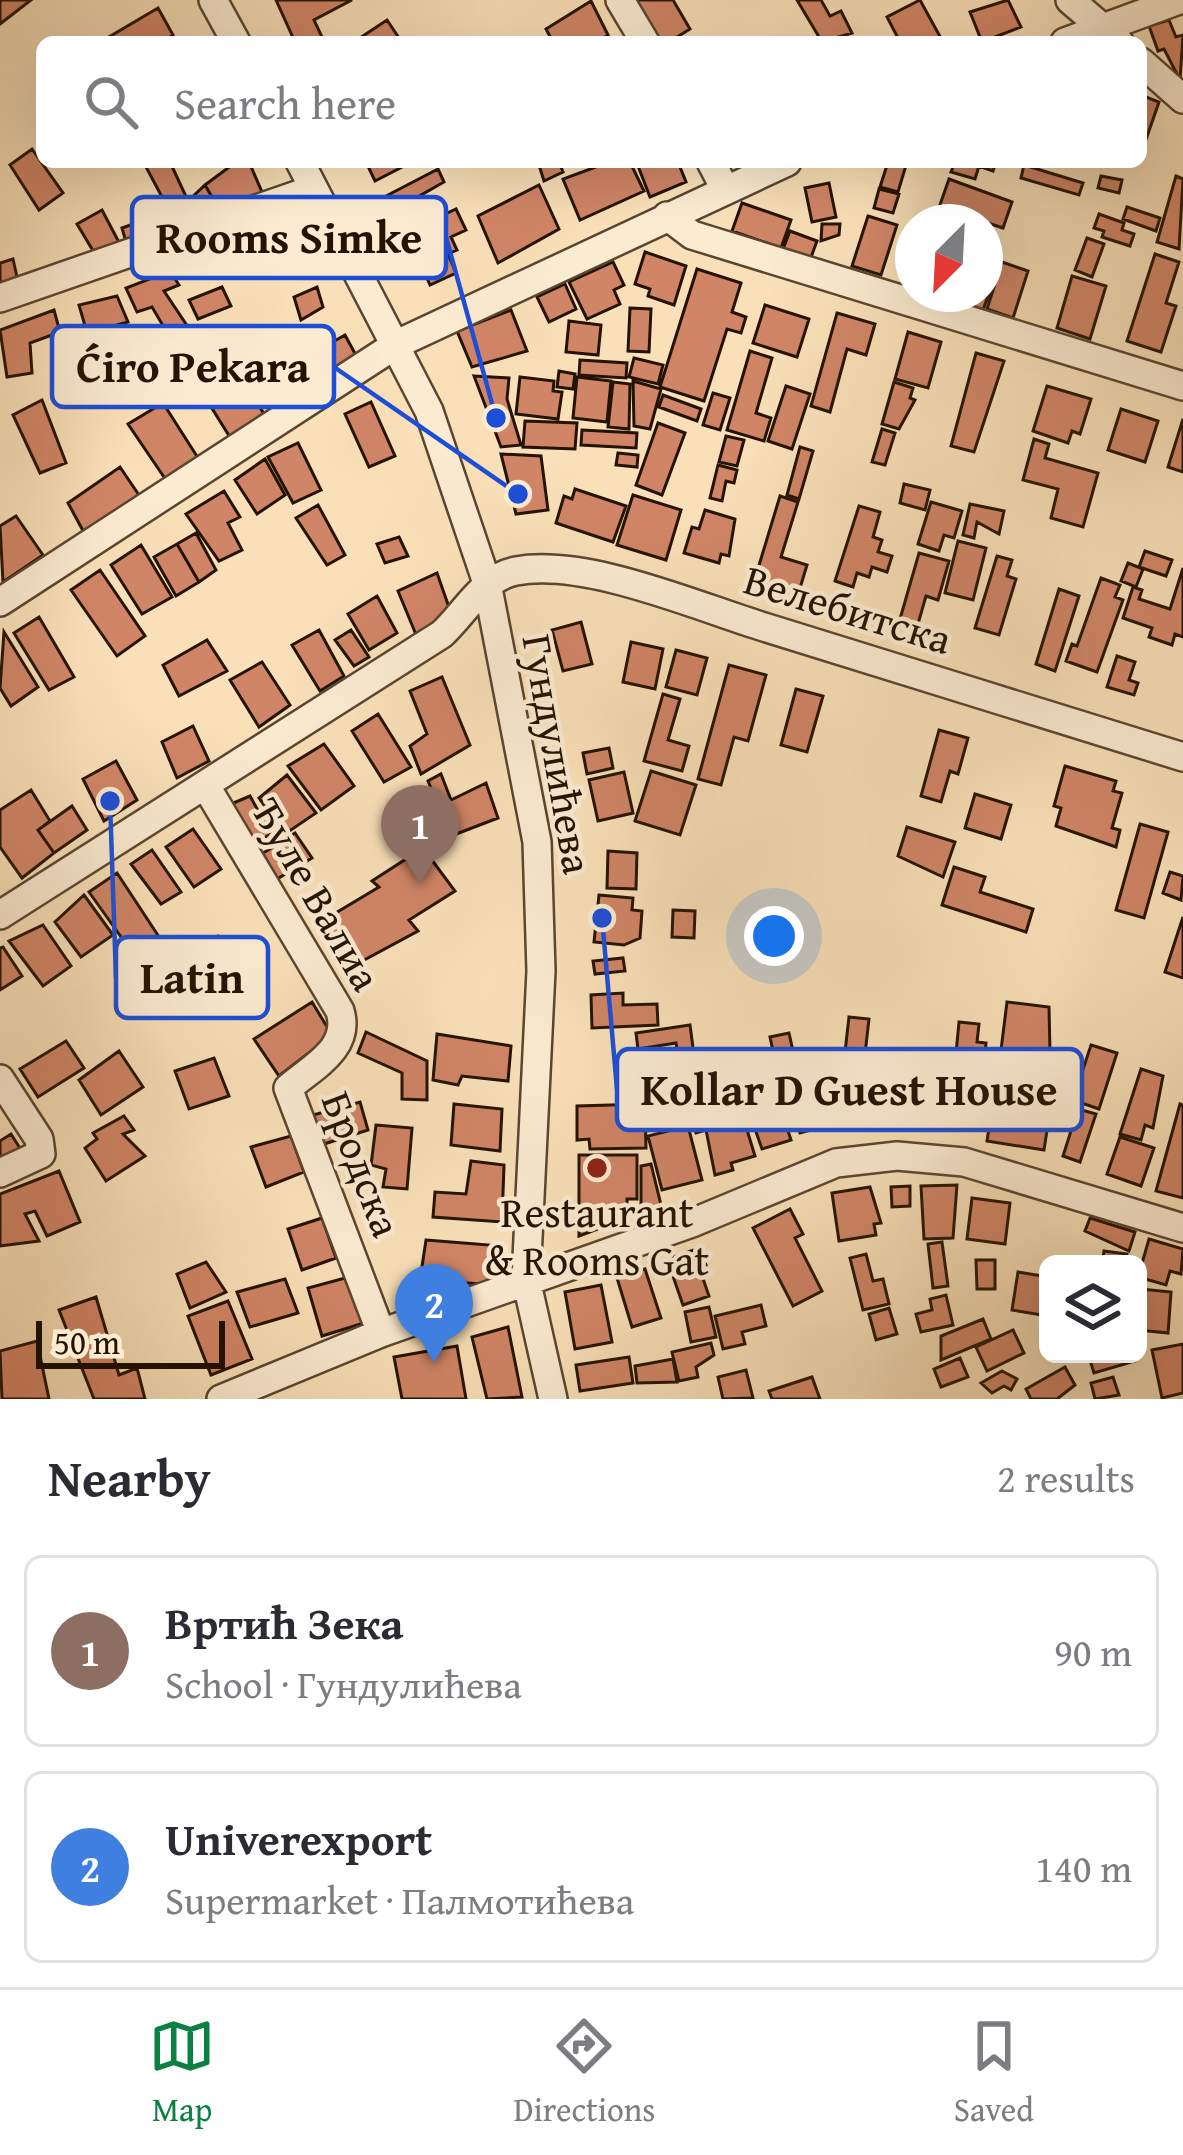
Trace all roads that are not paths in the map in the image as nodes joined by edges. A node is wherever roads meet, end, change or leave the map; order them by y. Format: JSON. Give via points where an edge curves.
{"nodes":[{"id":1,"x":213,"y":0,"type":"edge"},
{"id":2,"x":620,"y":0,"type":"edge"},
{"id":3,"x":1070,"y":0,"type":"edge"},
{"id":4,"x":1179,"y":0,"type":"edge"},
{"id":5,"x":1110,"y":34,"type":"edge"},
{"id":6,"x":233,"y":36,"type":"edge"},
{"id":7,"x":641,"y":36,"type":"edge"},
{"id":8,"x":1147,"y":67,"type":"edge"},
{"id":9,"x":1183,"y":99,"type":"edge"},
{"id":10,"x":303,"y":168,"type":"edge"},
{"id":11,"x":714,"y":168,"type":"edge"},
{"id":12,"x":773,"y":168,"type":"edge"},
{"id":13,"x":725,"y":188,"type":"junction"},
{"id":14,"x":314,"y":189,"type":"junction"},
{"id":15,"x":667,"y":216,"type":"junction"},
{"id":16,"x":0,"y":298,"type":"edge"},
{"id":17,"x":397,"y":344,"type":"junction"},
{"id":18,"x":1183,"y":386,"type":"edge"},
{"id":19,"x":487,"y":583,"type":"junction"},
{"id":20,"x":0,"y":602,"type":"edge"},
{"id":21,"x":1183,"y":757,"type":"edge"},
{"id":22,"x":207,"y":788,"type":"junction"},
{"id":23,"x":0,"y":915,"type":"edge"},
{"id":24,"x":340,"y":1044,"type":"joint"},
{"id":25,"x":0,"y":1079,"type":"edge"},
{"id":26,"x":0,"y":1173,"type":"edge"},
{"id":27,"x":1183,"y":1228,"type":"edge"},
{"id":28,"x":526,"y":1279,"type":"junction"},
{"id":29,"x":381,"y":1333,"type":"junction"},
{"id":30,"x":221,"y":1399,"type":"edge"},
{"id":31,"x":554,"y":1399,"type":"edge"}],
"edges":[{"from":1,"to":6,"type":"street"},
{"from":2,"to":7,"type":"street"},
{"from":3,"to":5,"type":"street"},
{"from":4,"to":5,"type":"street"},
{"from":8,"to":9,"type":"street"},
{"from":10,"to":14,"type":"street","name":"Гундулићева"},
{"from":11,"to":13,"type":"street"},
{"from":12,"to":13,"type":"street"},
{"from":13,"to":15,"type":"street"},
{"from":14,"to":16,"type":"street"},
{"from":14,"to":17,"type":"street","name":"Гундулићева"},
{"from":15,"to":17,"type":"street"},
{"from":15,"to":18,"type":"street","via":[[692,235]]},
{"from":17,"to":19,"type":"street","name":"Гундулићева","via":[[430,411]]},
{"from":17,"to":20,"type":"street"},
{"from":19,"to":21,"type":"street","name":"Велебитска","via":[[509,572],[568,569]]},
{"from":19,"to":22,"type":"street","via":[[442,634]]},
{"from":19,"to":28,"type":"street","name":"Гундулићева","via":[[537,842],[541,905]]},
{"from":22,"to":23,"type":"street"},
{"from":22,"to":24,"type":"street","name":"Ђуле Валиа","via":[[340,1012]]},
{"from":24,"to":29,"type":"street","name":"Бродска","via":[[288,1088]]},
{"from":25,"to":26,"type":"street","via":[[41,1154]]},
{"from":27,"to":28,"type":"street","via":[[964,1162],[897,1156],[836,1163]]},
{"from":28,"to":29,"type":"street"},
{"from":28,"to":31,"type":"street","name":"Гундулићева"},
{"from":29,"to":30,"type":"street"}]}
